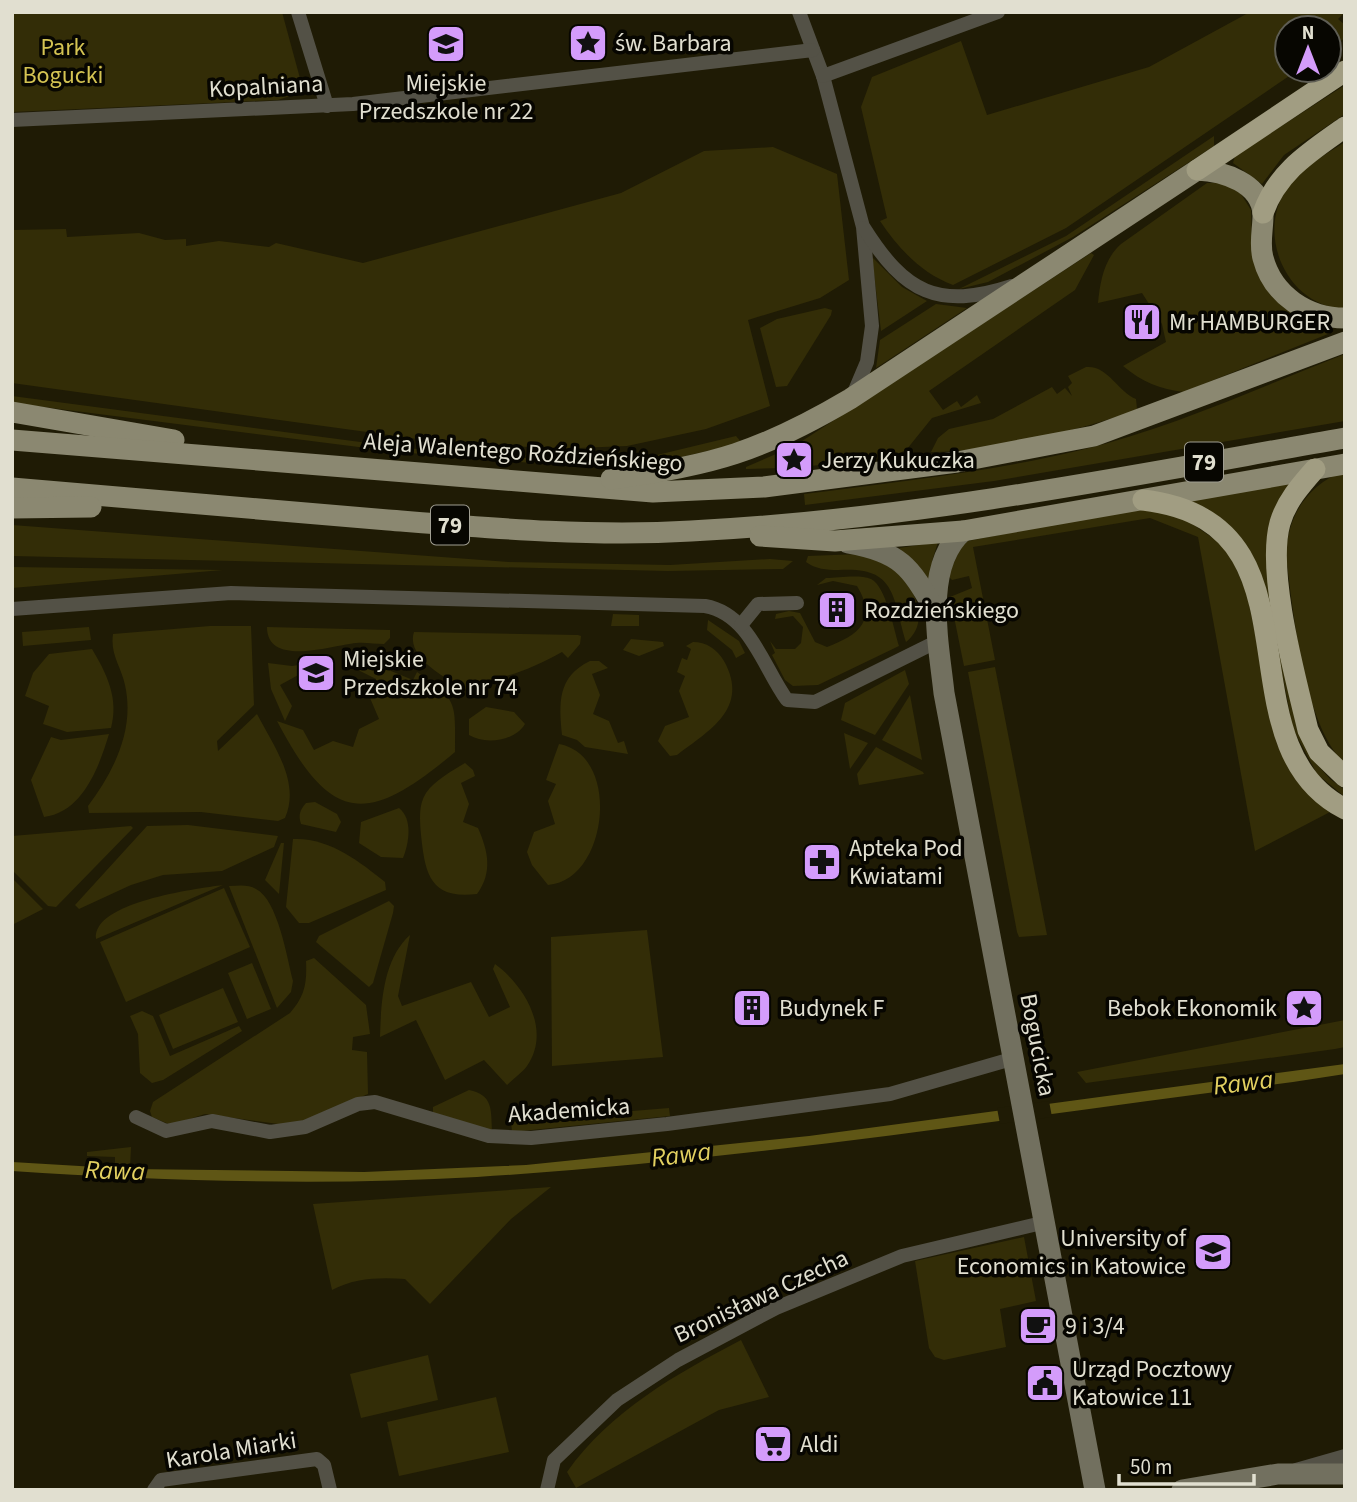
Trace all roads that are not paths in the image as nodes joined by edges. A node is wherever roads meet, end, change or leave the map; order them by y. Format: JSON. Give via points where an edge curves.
{"nodes":[{"id":1,"x":298,"y":12,"type":"edge"},
{"id":2,"x":799,"y":12,"type":"edge"},
{"id":3,"x":998,"y":12,"type":"edge"},
{"id":4,"x":813,"y":50,"type":"junction"},
{"id":5,"x":1345,"y":71,"type":"edge"},
{"id":6,"x":823,"y":76,"type":"junction"},
{"id":7,"x":327,"y":106,"type":"junction"},
{"id":8,"x":12,"y":120,"type":"edge"},
{"id":9,"x":1345,"y":128,"type":"edge"},
{"id":10,"x":1197,"y":170,"type":"junction"},
{"id":11,"x":1263,"y":213,"type":"junction"},
{"id":12,"x":863,"y":227,"type":"junction"},
{"id":13,"x":1030,"y":280,"type":"junction"},
{"id":14,"x":1345,"y":318,"type":"edge"},
{"id":15,"x":1345,"y":342,"type":"edge"},
{"id":16,"x":850,"y":399,"type":"junction"},
{"id":17,"x":12,"y":412,"type":"edge"},
{"id":18,"x":1345,"y":438,"type":"edge"},
{"id":19,"x":12,"y":440,"type":"edge"},
{"id":20,"x":297,"y":462,"type":"junction"},
{"id":21,"x":1345,"y":464,"type":"edge"},
{"id":22,"x":1315,"y":470,"type":"junction"},
{"id":23,"x":578,"y":484,"type":"junction"},
{"id":24,"x":12,"y":488,"type":"edge"},
{"id":25,"x":1143,"y":500,"type":"junction"},
{"id":26,"x":208,"y":504,"type":"junction"},
{"id":27,"x":12,"y":508,"type":"edge"},
{"id":28,"x":692,"y":531,"type":"junction"},
{"id":29,"x":963,"y":531,"type":"junction"},
{"id":30,"x":835,"y":541,"type":"junction"},
{"id":31,"x":797,"y":603,"type":"dead end"},
{"id":32,"x":12,"y":609,"type":"edge"},
{"id":33,"x":935,"y":610,"type":"junction"},
{"id":34,"x":741,"y":625,"type":"junction"},
{"id":35,"x":938,"y":640,"type":"junction"},
{"id":36,"x":1345,"y":777,"type":"edge"},
{"id":37,"x":1345,"y":809,"type":"edge"},
{"id":38,"x":1015,"y":1058,"type":"junction"},
{"id":39,"x":136,"y":1118,"type":"dead end"},
{"id":40,"x":1046,"y":1222,"type":"junction"},
{"id":41,"x":1345,"y":1456,"type":"edge"},
{"id":42,"x":1282,"y":1474,"type":"junction"},
{"id":43,"x":1345,"y":1474,"type":"edge"},
{"id":44,"x":154,"y":1490,"type":"edge"},
{"id":45,"x":330,"y":1490,"type":"edge"},
{"id":46,"x":547,"y":1490,"type":"edge"},
{"id":47,"x":1095,"y":1490,"type":"edge"},
{"id":48,"x":1182,"y":1490,"type":"edge"}],
"edges":[{"from":1,"to":7,"type":"street"},
{"from":2,"to":4,"type":"street"},
{"from":3,"to":6,"type":"street"},
{"from":4,"to":6,"type":"street"},
{"from":4,"to":7,"type":"street","name":"Kopalniana"},
{"from":5,"to":10,"type":"highway"},
{"from":6,"to":12,"type":"street"},
{"from":7,"to":8,"type":"street","name":"Kopalniana"},
{"from":9,"to":11,"type":"highway","via":[[1289,168]]},
{"from":10,"to":11,"type":"main road","via":[[1237,178]]},
{"from":10,"to":13,"type":"main road"},
{"from":11,"to":14,"type":"main road","via":[[1263,259],[1280,290],[1311,313]]},
{"from":12,"to":13,"type":"street","via":[[898,271],[940,296],[975,296]]},
{"from":12,"to":16,"type":"street","via":[[872,335],[867,362]]},
{"from":13,"to":16,"type":"main road"},
{"from":15,"to":23,"type":"main road","name":"Aleja Walentego Roździeńskiego","number":"79","via":[[1094,436],[1012,453],[817,481],[724,489],[653,492]]},
{"from":16,"to":23,"type":"main road","via":[[796,431],[729,458],[669,472]]},
{"from":17,"to":20,"type":"main road"},
{"from":18,"to":28,"type":"main road","number":"79","via":[[956,505]]},
{"from":19,"to":20,"type":"main road","name":"Aleja Walentego Roździeńskiego","number":"79"},
{"from":20,"to":23,"type":"main road","name":"Aleja Walentego Roździeńskiego","number":"79"},
{"from":21,"to":22,"type":"main road","number":"79"},
{"from":22,"to":25,"type":"main road","number":"79"},
{"from":22,"to":36,"type":"highway","via":[[1280,522],[1278,571],[1308,730],[1319,752]]},
{"from":24,"to":26,"type":"main road","number":"79"},
{"from":25,"to":29,"type":"main road","number":"79"},
{"from":25,"to":37,"type":"highway","via":[[1169,503],[1198,514],[1226,535],[1241,555],[1254,586],[1284,735],[1304,775]]},
{"from":26,"to":27,"type":"main road"},
{"from":26,"to":28,"type":"main road","number":"79","via":[[574,533]]},
{"from":28,"to":30,"type":"main road","number":"79"},
{"from":29,"to":30,"type":"main road","number":"79"},
{"from":29,"to":33,"type":"street","name":"Bogucicka","via":[[951,541],[946,554]]},
{"from":30,"to":33,"type":"street","name":"Bogucicka","via":[[878,549],[900,559]]},
{"from":31,"to":34,"type":"street","via":[[758,604]]},
{"from":32,"to":34,"type":"street","via":[[244,594],[705,606]]},
{"from":33,"to":35,"type":"street","name":"Bogucicka"},
{"from":34,"to":35,"type":"street","via":[[787,700],[797,702],[815,702]]},
{"from":35,"to":38,"type":"street","name":"Bogucicka","via":[[944,693]]},
{"from":38,"to":39,"type":"street","name":"Akademicka","via":[[890,1094],[523,1139],[478,1134],[375,1102],[284,1131],[212,1121],[166,1131]]},
{"from":38,"to":40,"type":"street","name":"Bogucicka"},
{"from":40,"to":46,"type":"street","name":"Bronisława Czecha","via":[[902,1256],[776,1308],[678,1360],[617,1400],[554,1460]]},
{"from":40,"to":47,"type":"street","name":"Bogucicka"},
{"from":41,"to":42,"type":"street"},
{"from":42,"to":43,"type":"street"},
{"from":42,"to":48,"type":"street"},
{"from":44,"to":45,"type":"street","name":"Karola Miarki","via":[[161,1480],[317,1459],[324,1465]]}]}
